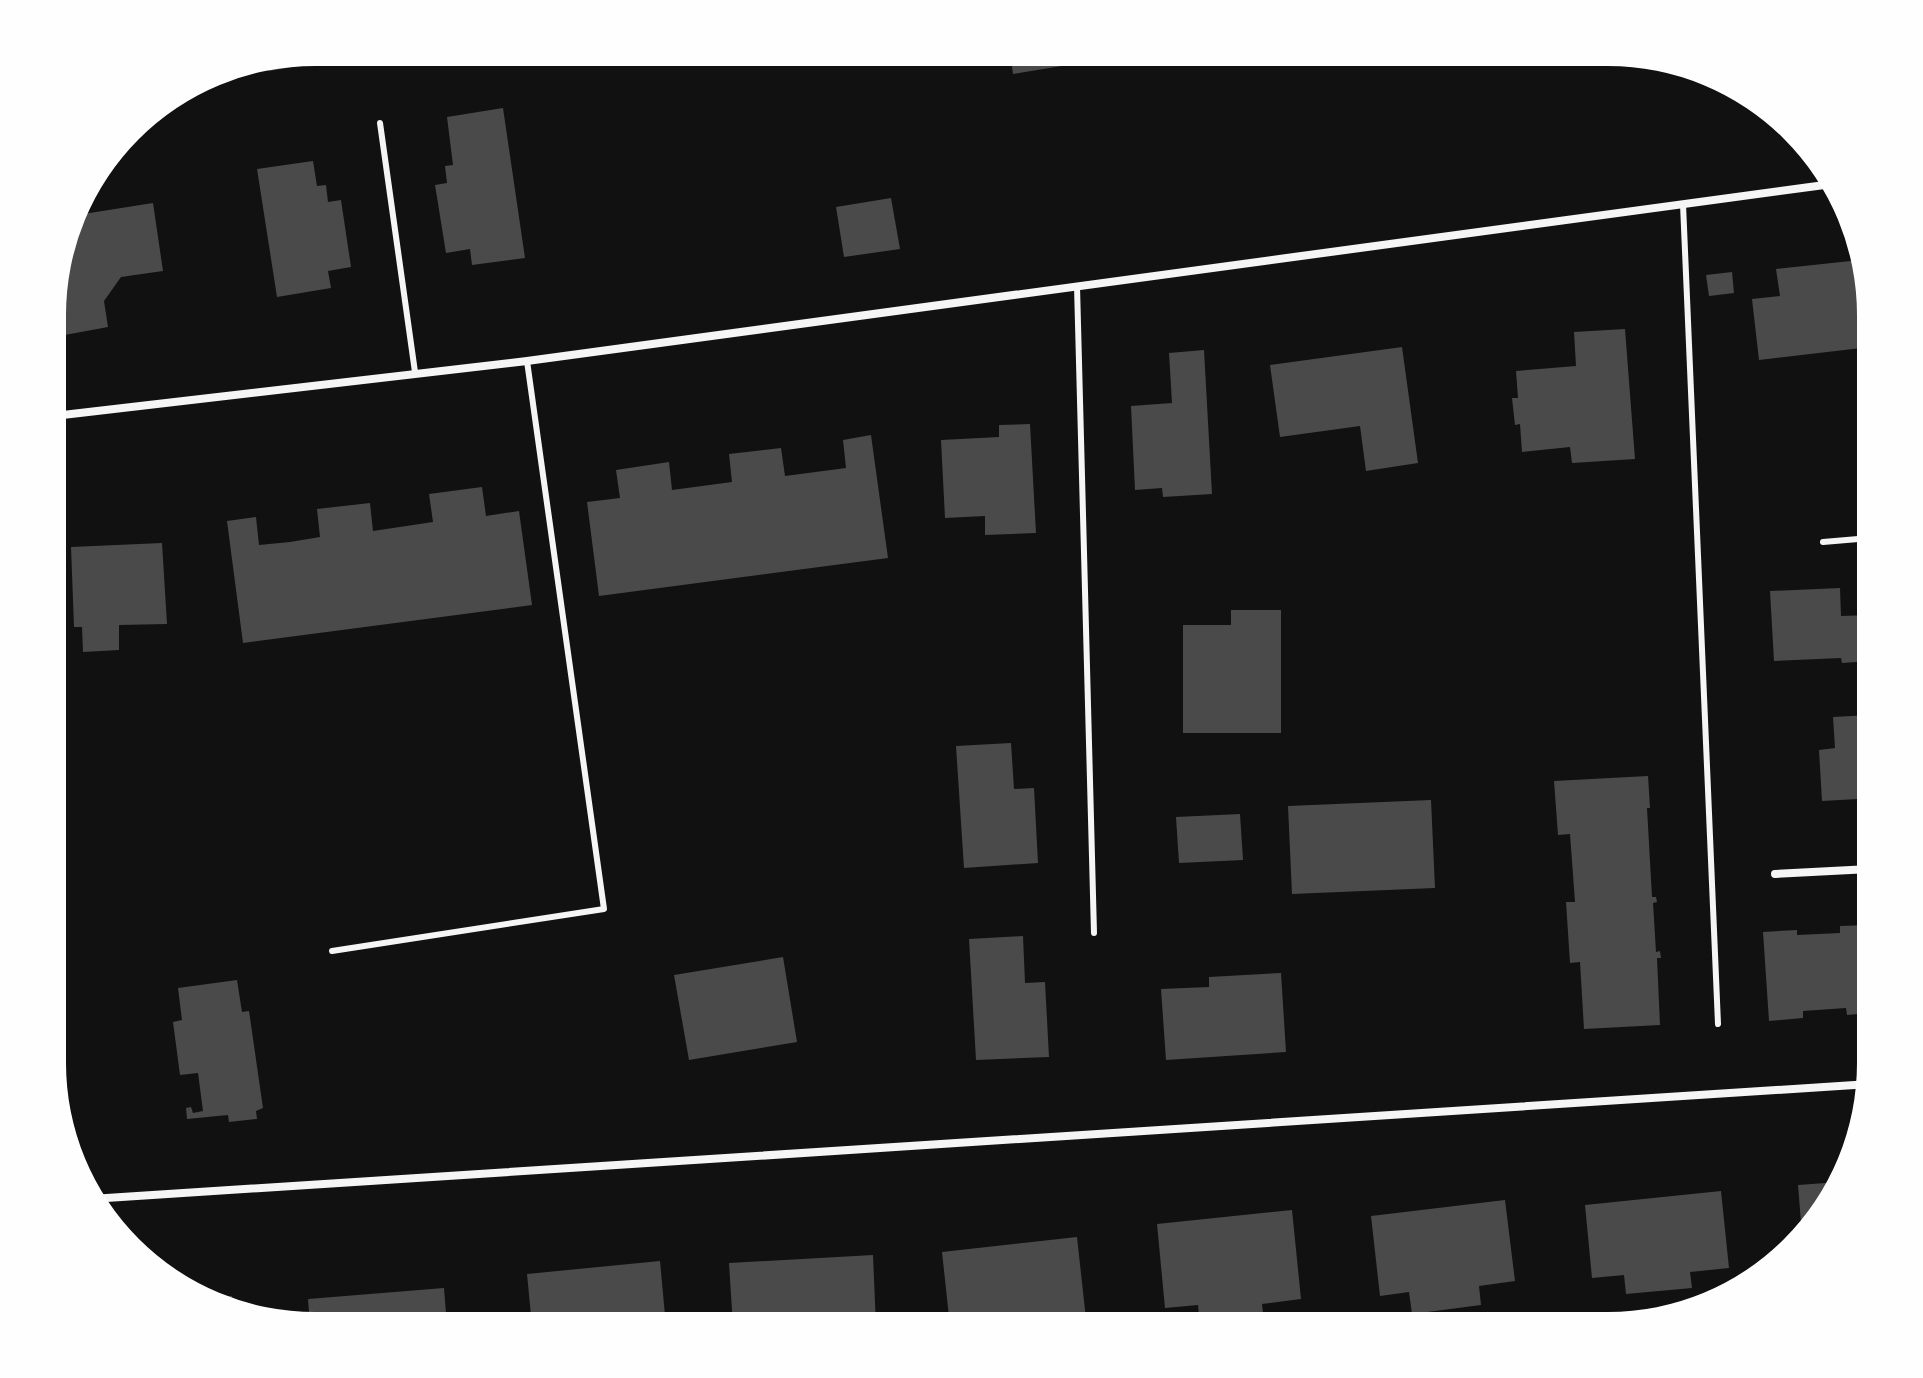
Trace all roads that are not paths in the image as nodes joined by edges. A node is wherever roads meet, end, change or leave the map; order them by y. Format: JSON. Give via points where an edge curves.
{"nodes":[{"id":1,"x":380,"y":123,"type":"dead end"},
{"id":2,"x":1820,"y":186,"type":"edge"},
{"id":3,"x":1683,"y":204,"type":"junction"},
{"id":4,"x":1077,"y":286,"type":"junction"},
{"id":5,"x":527,"y":361,"type":"junction"},
{"id":6,"x":415,"y":372,"type":"junction"},
{"id":7,"x":66,"y":415,"type":"edge"},
{"id":8,"x":1856,"y":539,"type":"edge"},
{"id":9,"x":1823,"y":542,"type":"dead end"},
{"id":10,"x":1856,"y":870,"type":"edge"},
{"id":11,"x":1775,"y":874,"type":"dead end"},
{"id":12,"x":1094,"y":933,"type":"dead end"},
{"id":13,"x":332,"y":951,"type":"dead end"},
{"id":14,"x":1718,"y":1024,"type":"dead end"},
{"id":15,"x":1855,"y":1085,"type":"edge"},
{"id":16,"x":106,"y":1198,"type":"edge"}],
"edges":[{"from":1,"to":6,"type":"lane"},
{"from":2,"to":3,"type":"street"},
{"from":3,"to":4,"type":"street"},
{"from":3,"to":14,"type":"lane"},
{"from":4,"to":5,"type":"street"},
{"from":4,"to":12,"type":"lane"},
{"from":5,"to":6,"type":"street"},
{"from":5,"to":13,"type":"lane","via":[[604,909]]},
{"from":6,"to":7,"type":"street"},
{"from":8,"to":9,"type":"lane"},
{"from":10,"to":11,"type":"street"},
{"from":15,"to":16,"type":"street"}]}
